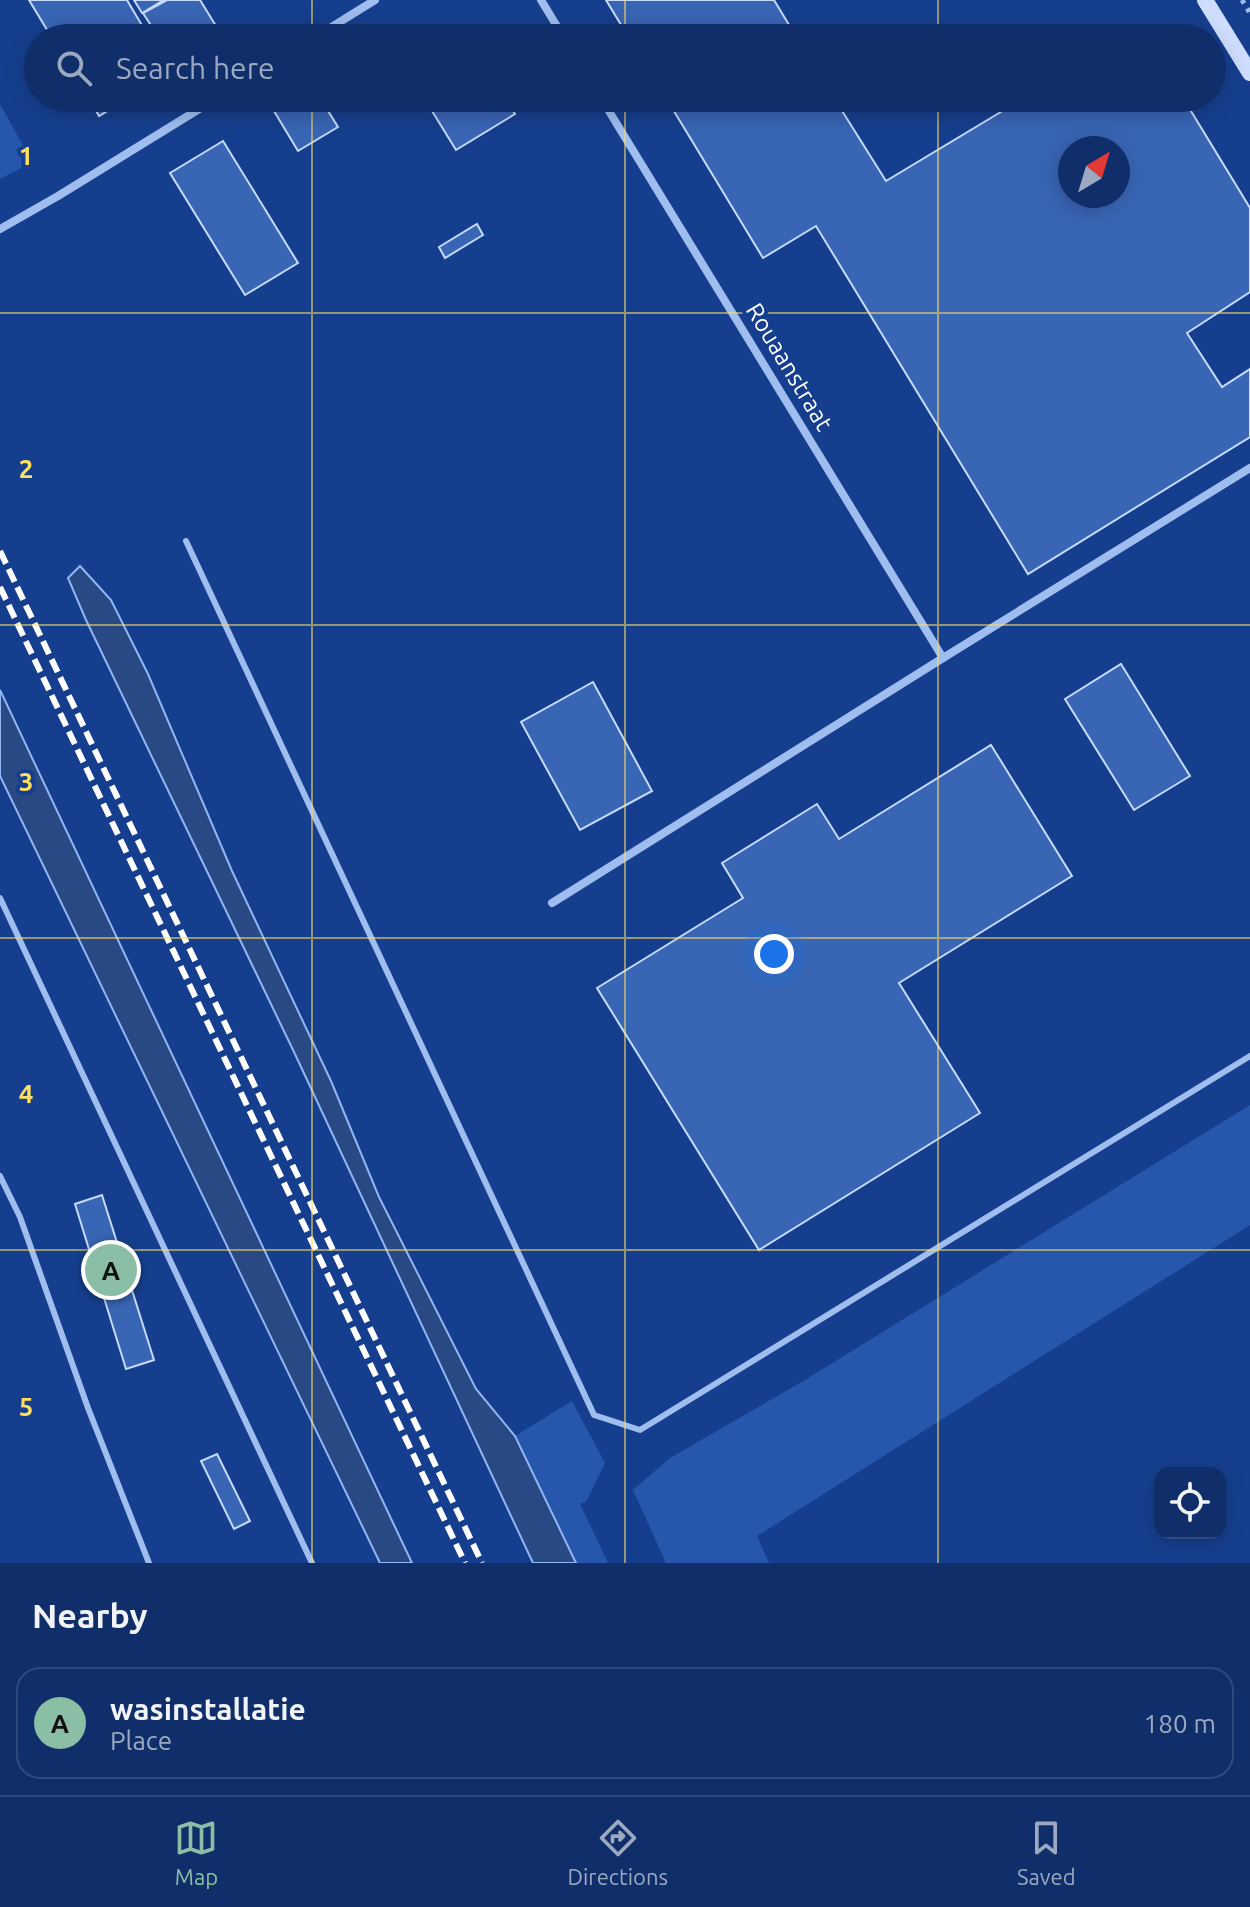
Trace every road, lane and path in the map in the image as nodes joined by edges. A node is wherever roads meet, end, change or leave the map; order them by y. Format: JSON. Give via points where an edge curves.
{"nodes":[{"id":1,"x":375,"y":0,"type":"edge"},
{"id":2,"x":541,"y":0,"type":"edge"},
{"id":3,"x":1205,"y":0,"type":"edge"},
{"id":4,"x":1242,"y":0,"type":"edge"},
{"id":5,"x":1250,"y":13,"type":"edge"},
{"id":6,"x":336,"y":24,"type":"edge"},
{"id":7,"x":556,"y":24,"type":"edge"},
{"id":8,"x":1220,"y":24,"type":"edge"},
{"id":9,"x":1226,"y":34,"type":"edge"},
{"id":10,"x":1250,"y":73,"type":"edge"},
{"id":11,"x":194,"y":112,"type":"edge"},
{"id":12,"x":610,"y":112,"type":"edge"},
{"id":13,"x":0,"y":229,"type":"edge"},
{"id":14,"x":1250,"y":468,"type":"edge"},
{"id":15,"x":186,"y":541,"type":"dead end"},
{"id":16,"x":943,"y":658,"type":"junction"},
{"id":17,"x":0,"y":898,"type":"edge"},
{"id":18,"x":552,"y":903,"type":"dead end"},
{"id":19,"x":1250,"y":1056,"type":"edge"},
{"id":20,"x":0,"y":1176,"type":"edge"},
{"id":21,"x":149,"y":1563,"type":"edge"},
{"id":22,"x":312,"y":1563,"type":"edge"}],
"edges":[{"from":1,"to":6,"type":"street"},
{"from":2,"to":7,"type":"street"},
{"from":3,"to":8,"type":"main road"},
{"from":4,"to":5,"type":"path"},
{"from":9,"to":10,"type":"main road"},
{"from":11,"to":13,"type":"street"},
{"from":12,"to":16,"type":"street","name":"Rouaanstraat"},
{"from":14,"to":16,"type":"street"},
{"from":15,"to":19,"type":"lane","via":[[594,1415],[640,1430]]},
{"from":16,"to":18,"type":"street"},
{"from":17,"to":22,"type":"lane"},
{"from":20,"to":21,"type":"lane"}]}
